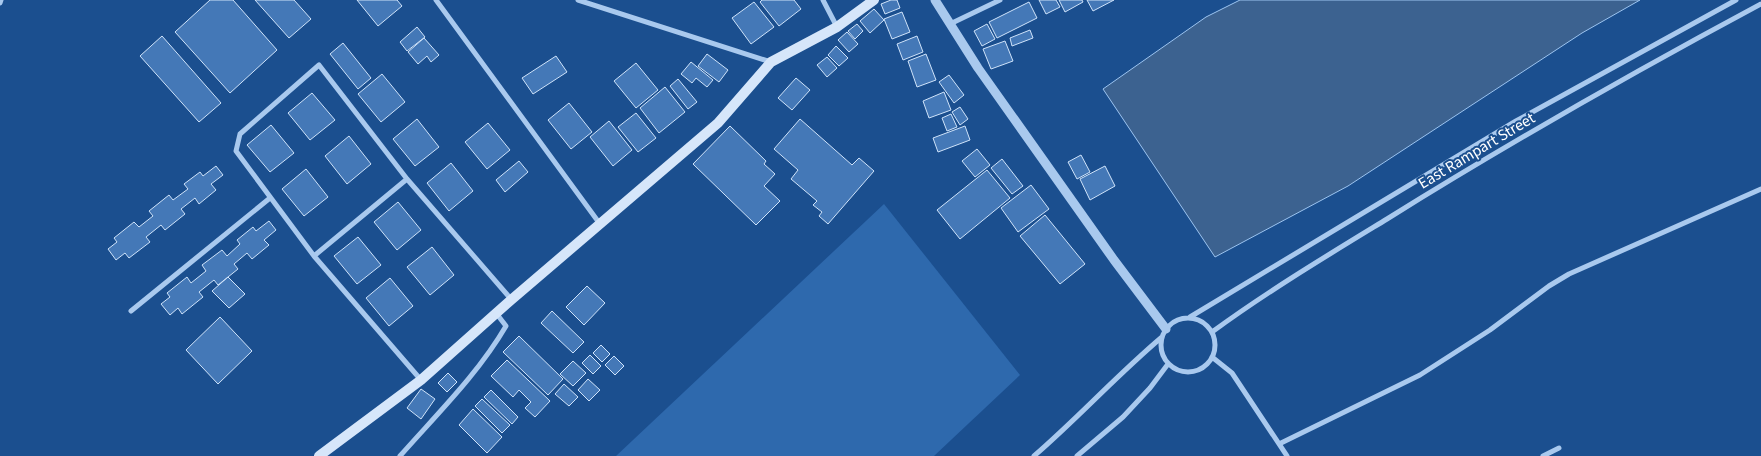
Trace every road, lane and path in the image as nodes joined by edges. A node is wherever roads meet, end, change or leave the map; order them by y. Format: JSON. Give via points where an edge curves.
{"nodes":[{"id":1,"x":436,"y":0,"type":"edge"},
{"id":2,"x":578,"y":0,"type":"edge"},
{"id":3,"x":822,"y":0,"type":"edge"},
{"id":4,"x":874,"y":0,"type":"edge"},
{"id":5,"x":935,"y":0,"type":"edge"},
{"id":6,"x":1000,"y":0,"type":"edge"},
{"id":7,"x":1736,"y":0,"type":"edge"},
{"id":8,"x":1761,"y":4,"type":"edge"},
{"id":9,"x":950,"y":24,"type":"junction"},
{"id":10,"x":837,"y":27,"type":"junction"},
{"id":11,"x":771,"y":62,"type":"junction"},
{"id":12,"x":407,"y":179,"type":"junction"},
{"id":13,"x":1761,"y":189,"type":"edge"},
{"id":14,"x":270,"y":198,"type":"junction"},
{"id":15,"x":601,"y":224,"type":"junction"},
{"id":16,"x":314,"y":256,"type":"junction"},
{"id":17,"x":511,"y":300,"type":"junction"},
{"id":18,"x":131,"y":311,"type":"dead end"},
{"id":19,"x":496,"y":313,"type":"junction"},
{"id":20,"x":1190,"y":317,"type":"junction"},
{"id":21,"x":1212,"y":332,"type":"junction"},
{"id":22,"x":1164,"y":333,"type":"junction"},
{"id":23,"x":1212,"y":357,"type":"junction"},
{"id":24,"x":1168,"y":364,"type":"junction"},
{"id":25,"x":421,"y":380,"type":"junction"},
{"id":26,"x":1279,"y":444,"type":"junction"},
{"id":27,"x":1559,"y":448,"type":"dead end"},
{"id":28,"x":320,"y":456,"type":"edge"},
{"id":29,"x":400,"y":456,"type":"edge"},
{"id":30,"x":1034,"y":456,"type":"edge"},
{"id":31,"x":1077,"y":456,"type":"edge"},
{"id":32,"x":1287,"y":456,"type":"edge"},
{"id":33,"x":1543,"y":456,"type":"edge"}],
"edges":[{"from":1,"to":15,"type":"street"},
{"from":2,"to":11,"type":"street"},
{"from":3,"to":10,"type":"street"},
{"from":4,"to":10,"type":"main road"},
{"from":5,"to":9,"type":"street"},
{"from":6,"to":9,"type":"street"},
{"from":7,"to":20,"type":"street","via":[[1516,121]]},
{"from":8,"to":21,"type":"street","name":"East Rampart Street","via":[[1582,101],[1466,170],[1278,286]]},
{"from":9,"to":22,"type":"street"},
{"from":10,"to":11,"type":"main road"},
{"from":11,"to":15,"type":"main road","via":[[718,123]]},
{"from":12,"to":14,"type":"street","via":[[319,65],[240,134],[236,150]]},
{"from":12,"to":16,"type":"street"},
{"from":12,"to":17,"type":"street"},
{"from":13,"to":26,"type":"street","via":[[1570,274],[1420,375]]},
{"from":14,"to":16,"type":"street"},
{"from":14,"to":18,"type":"street"},
{"from":15,"to":17,"type":"main road"},
{"from":16,"to":25,"type":"street"},
{"from":17,"to":19,"type":"main road"},
{"from":19,"to":25,"type":"main road"},
{"from":19,"to":29,"type":"street","via":[[506,326],[499,338],[473,373]]},
{"from":20,"to":21,"type":"street","via":[[1199,319]]},
{"from":20,"to":22,"type":"street","via":[[1172,322]]},
{"from":21,"to":23,"type":"street","via":[[1215,340]]},
{"from":22,"to":24,"type":"street","via":[[1161,346]]},
{"from":22,"to":30,"type":"street"},
{"from":23,"to":24,"type":"street","via":[[1207,364],[1192,372],[1183,372]]},
{"from":23,"to":26,"type":"street","via":[[1232,374]]},
{"from":24,"to":31,"type":"street","via":[[1123,417]]},
{"from":25,"to":28,"type":"main road"},
{"from":26,"to":32,"type":"street"},
{"from":27,"to":33,"type":"street"}]}
